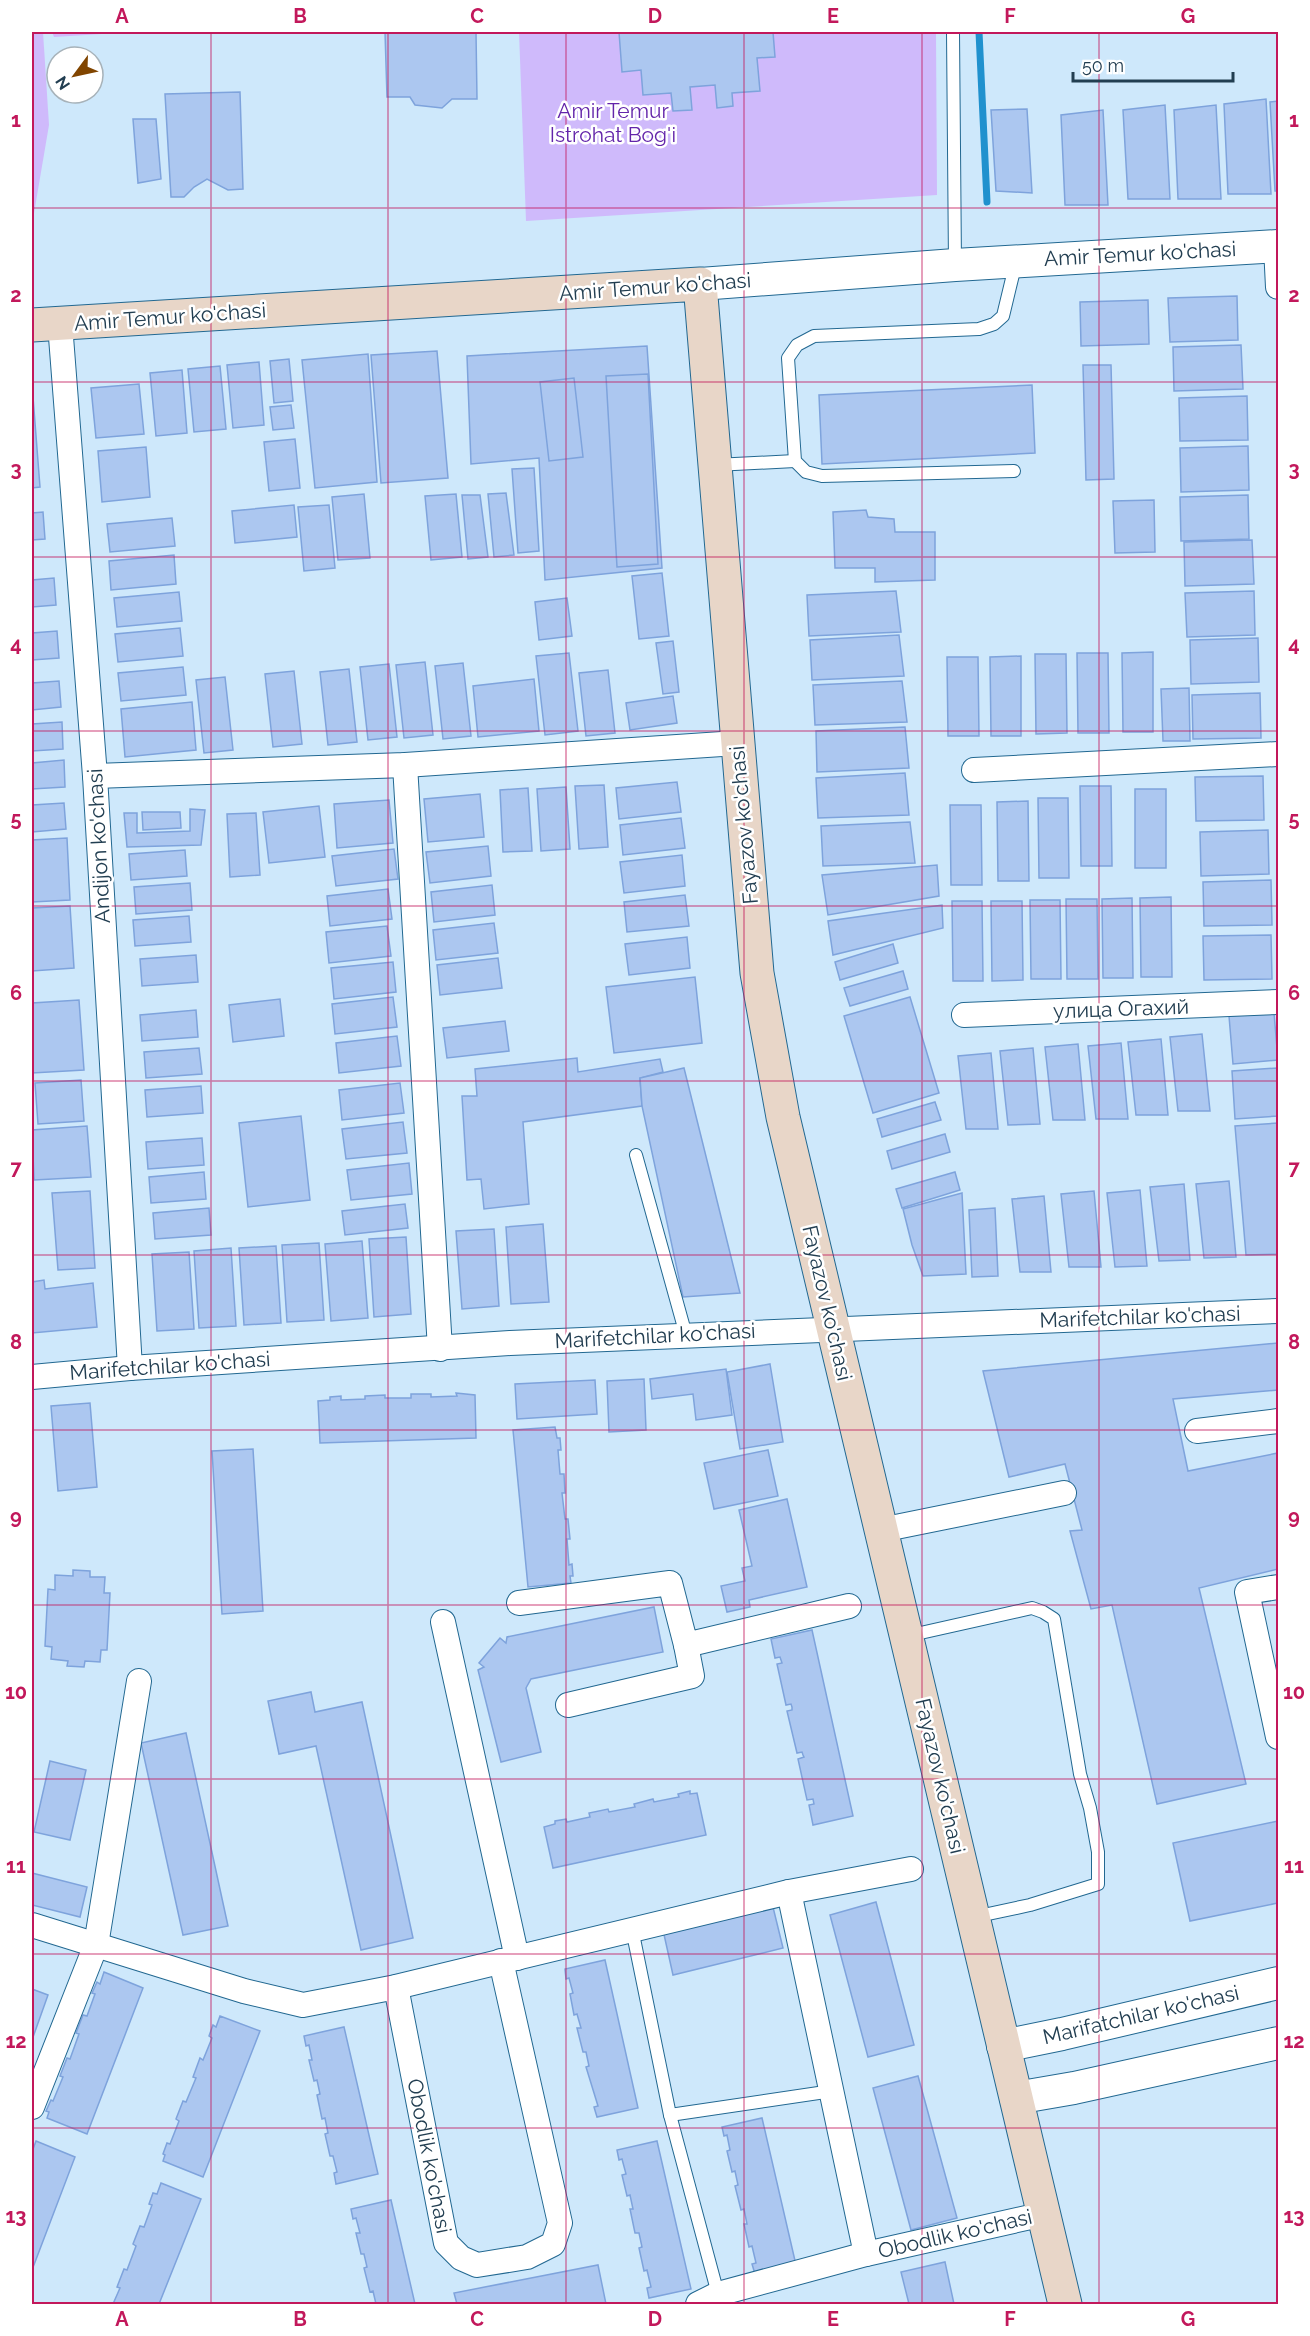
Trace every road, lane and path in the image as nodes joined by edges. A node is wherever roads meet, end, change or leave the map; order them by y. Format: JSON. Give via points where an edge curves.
{"nodes":[{"id":1,"x":953,"y":32,"type":"edge"},
{"id":2,"x":1277,"y":246,"type":"edge"},
{"id":3,"x":1016,"y":262,"type":"junction"},
{"id":4,"x":955,"y":265,"type":"junction"},
{"id":5,"x":700,"y":284,"type":"junction"},
{"id":6,"x":1278,"y":287,"type":"edge"},
{"id":7,"x":46,"y":325,"type":"edge"},
{"id":8,"x":795,"y":461,"type":"junction"},
{"id":9,"x":715,"y":465,"type":"junction"},
{"id":10,"x":1014,"y":471,"type":"dead end"},
{"id":11,"x":737,"y":744,"type":"junction"},
{"id":12,"x":1278,"y":754,"type":"edge"},
{"id":13,"x":405,"y":765,"type":"junction"},
{"id":14,"x":974,"y":770,"type":"dead end"},
{"id":15,"x":95,"y":776,"type":"junction"},
{"id":16,"x":1278,"y":1002,"type":"edge"},
{"id":17,"x":964,"y":1015,"type":"dead end"},
{"id":18,"x":636,"y":1155,"type":"dead end"},
{"id":19,"x":1278,"y":1311,"type":"edge"},
{"id":20,"x":833,"y":1328,"type":"junction"},
{"id":21,"x":686,"y":1335,"type":"junction"},
{"id":22,"x":440,"y":1348,"type":"junction"},
{"id":23,"x":130,"y":1368,"type":"junction"},
{"id":24,"x":32,"y":1377,"type":"edge"},
{"id":25,"x":1278,"y":1421,"type":"edge"},
{"id":26,"x":1197,"y":1431,"type":"dead end"},
{"id":27,"x":1064,"y":1493,"type":"dead end"},
{"id":28,"x":881,"y":1530,"type":"junction"},
{"id":29,"x":1278,"y":1587,"type":"edge"},
{"id":30,"x":519,"y":1603,"type":"dead end"},
{"id":31,"x":849,"y":1606,"type":"dead end"},
{"id":32,"x":443,"y":1622,"type":"dead end"},
{"id":33,"x":906,"y":1636,"type":"junction"},
{"id":34,"x":686,"y":1645,"type":"junction"},
{"id":35,"x":138,"y":1681,"type":"dead end"},
{"id":36,"x":568,"y":1705,"type":"dead end"},
{"id":37,"x":1278,"y":1737,"type":"edge"},
{"id":38,"x":911,"y":1869,"type":"dead end"},
{"id":39,"x":789,"y":1892,"type":"junction"},
{"id":40,"x":973,"y":1917,"type":"junction"},
{"id":41,"x":32,"y":1925,"type":"edge"},
{"id":42,"x":632,"y":1929,"type":"junction"},
{"id":43,"x":96,"y":1945,"type":"junction"},
{"id":44,"x":509,"y":1959,"type":"junction"},
{"id":45,"x":1278,"y":1983,"type":"edge"},
{"id":46,"x":396,"y":1987,"type":"junction"},
{"id":47,"x":1278,"y":2043,"type":"edge"},
{"id":48,"x":1004,"y":2046,"type":"junction"},
{"id":49,"x":832,"y":2091,"type":"junction"},
{"id":50,"x":1016,"y":2098,"type":"junction"},
{"id":51,"x":32,"y":2107,"type":"edge"},
{"id":52,"x":670,"y":2115,"type":"junction"},
{"id":53,"x":1044,"y":2214,"type":"junction"},
{"id":54,"x":866,"y":2254,"type":"junction"},
{"id":55,"x":708,"y":2299,"type":"edge"},
{"id":56,"x":1065,"y":2304,"type":"edge"}],
"edges":[{"from":1,"to":4,"type":"lane"},
{"from":2,"to":3,"type":"street","name":"Amir Temur ko'chasi"},
{"from":2,"to":6,"type":"street"},
{"from":3,"to":4,"type":"street","name":"Amir Temur ko'chasi"},
{"from":3,"to":8,"type":"lane","via":[[1003,316],[994,324],[814,336],[797,345],[788,358]]},
{"from":4,"to":5,"type":"street","name":"Amir Temur ko'chasi"},
{"from":5,"to":7,"type":"main road","name":"Amir Temur ko'chasi"},
{"from":5,"to":9,"type":"main road","name":"Fayazov ko'chasi"},
{"from":7,"to":15,"type":"street","name":"Andijon ko'chasi"},
{"from":8,"to":9,"type":"lane"},
{"from":8,"to":10,"type":"lane","via":[[806,472],[822,476]]},
{"from":9,"to":11,"type":"main road","name":"Fayazov ko'chasi"},
{"from":11,"to":13,"type":"street"},
{"from":11,"to":20,"type":"main road","name":"Fayazov ko'chasi","via":[[757,973],[783,1117]]},
{"from":12,"to":14,"type":"street"},
{"from":13,"to":15,"type":"street"},
{"from":13,"to":22,"type":"street"},
{"from":15,"to":23,"type":"street","name":"Andijon ko'chasi"},
{"from":16,"to":17,"type":"street","name":"улица Огахий"},
{"from":18,"to":21,"type":"lane"},
{"from":19,"to":20,"type":"street","name":"Marifetchilar ko'chasi"},
{"from":20,"to":21,"type":"street","name":"Marifetchilar ko'chasi"},
{"from":20,"to":28,"type":"main road","name":"Fayazov ko'chasi"},
{"from":21,"to":22,"type":"street","name":"Marifetchilar ko'chasi"},
{"from":22,"to":23,"type":"street","name":"Marifetchilar ko'chasi"},
{"from":23,"to":24,"type":"street","name":"Marifetchilar ko'chasi"},
{"from":25,"to":26,"type":"street"},
{"from":27,"to":28,"type":"street"},
{"from":28,"to":33,"type":"main road","name":"Fayazov ko'chasi"},
{"from":29,"to":37,"type":"street","via":[[1247,1592]]},
{"from":30,"to":34,"type":"street","via":[[670,1583]]},
{"from":31,"to":34,"type":"street"},
{"from":32,"to":44,"type":"street","name":"Obodlik ko'chasi"},
{"from":33,"to":40,"type":"main road","name":"Fayazov ko'chasi"},
{"from":33,"to":40,"type":"lane","via":[[1032,1608],[1054,1619],[1080,1774],[1098,1852],[1098,1884]]},
{"from":34,"to":36,"type":"street","via":[[692,1676]]},
{"from":35,"to":43,"type":"street"},
{"from":38,"to":39,"type":"street"},
{"from":39,"to":42,"type":"street"},
{"from":39,"to":49,"type":"street","name":"Obodlik ko'chasi"},
{"from":40,"to":48,"type":"main road","name":"Fayazov ko'chasi"},
{"from":41,"to":43,"type":"street"},
{"from":42,"to":44,"type":"street"},
{"from":42,"to":52,"type":"lane"},
{"from":43,"to":46,"type":"street","via":[[303,2005]]},
{"from":43,"to":51,"type":"street"},
{"from":44,"to":46,"type":"street"},
{"from":44,"to":46,"type":"street","name":"Obodlik ko'chasi","via":[[560,2223],[554,2244],[527,2257],[477,2265],[461,2258],[446,2243]]},
{"from":45,"to":48,"type":"street","name":"Marifatchilar ko'chasi"},
{"from":47,"to":50,"type":"street"},
{"from":48,"to":50,"type":"main road","name":"Fayazov ko'chasi"},
{"from":49,"to":52,"type":"lane"},
{"from":49,"to":54,"type":"street","name":"Obodlik ko'chasi"},
{"from":50,"to":53,"type":"main road","name":"Fayazov ko'chasi"},
{"from":52,"to":55,"type":"lane"},
{"from":53,"to":54,"type":"street","name":"Obodlik ko'chasi"},
{"from":53,"to":56,"type":"main road","name":"Fayazov ko'chasi"},
{"from":54,"to":55,"type":"street","name":"Obodlik ko'chasi"}]}
